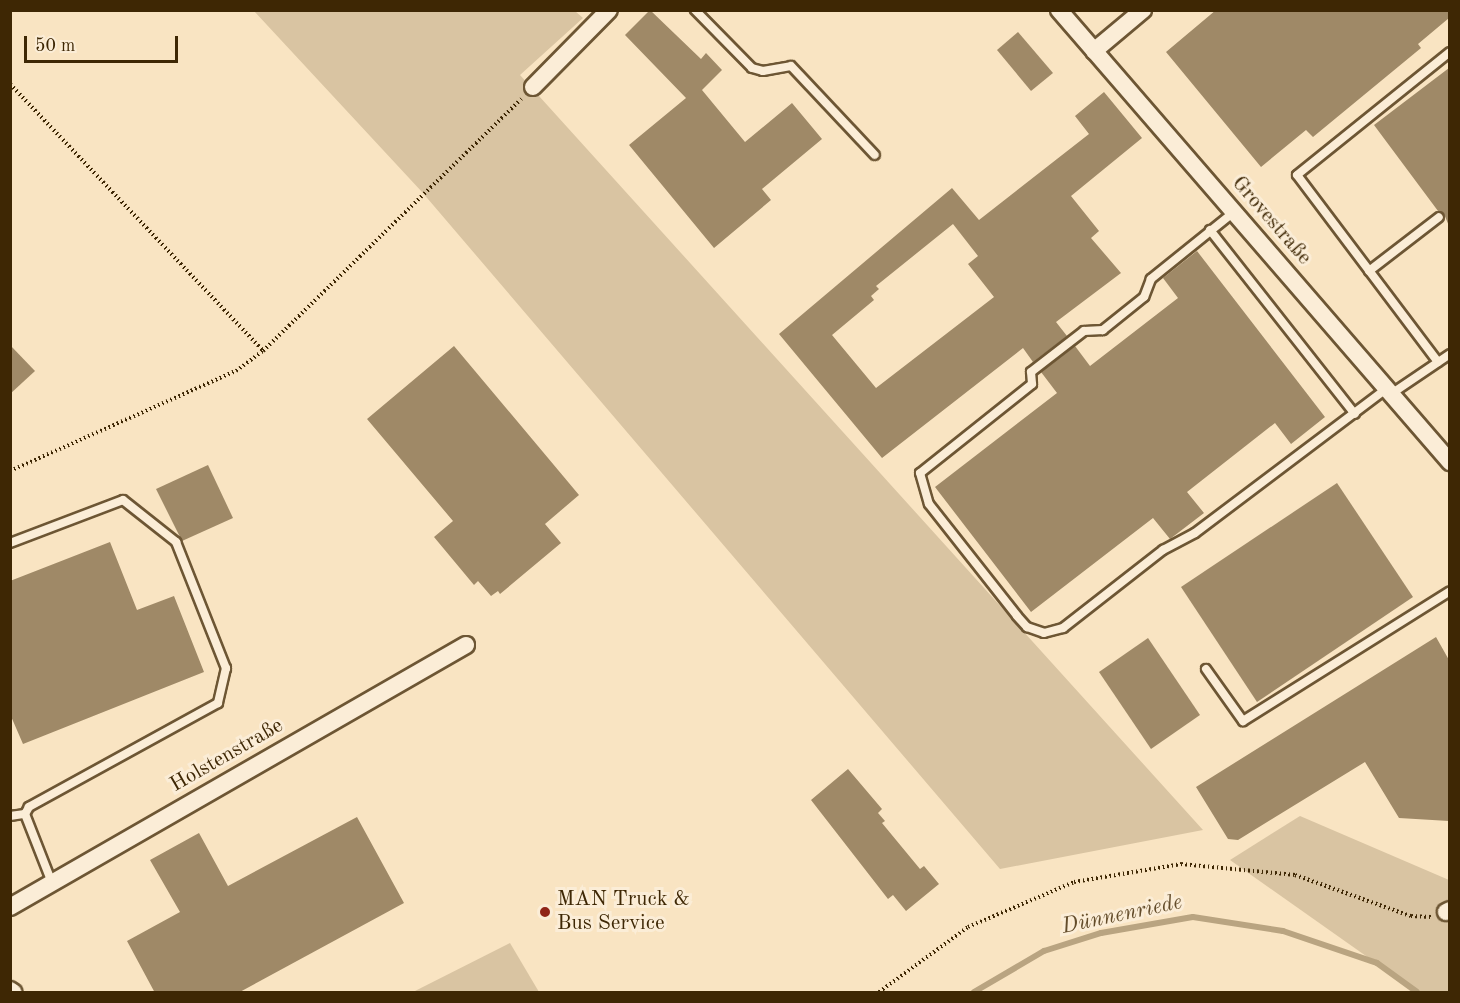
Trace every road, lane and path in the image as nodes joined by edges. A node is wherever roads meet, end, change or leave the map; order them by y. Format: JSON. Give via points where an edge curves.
{"nodes":[{"id":1,"x":609,"y":10,"type":"edge"},
{"id":2,"x":694,"y":10,"type":"edge"},
{"id":3,"x":1059,"y":10,"type":"edge"},
{"id":4,"x":1143,"y":10,"type":"edge"},
{"id":5,"x":1094,"y":51,"type":"junction"},
{"id":6,"x":1449,"y":52,"type":"edge"},
{"id":7,"x":10,"y":84,"type":"edge"},
{"id":8,"x":533,"y":87,"type":"joint"},
{"id":9,"x":875,"y":154,"type":"dead end"},
{"id":10,"x":1234,"y":212,"type":"junction"},
{"id":11,"x":1439,"y":217,"type":"dead end"},
{"id":12,"x":1210,"y":230,"type":"junction"},
{"id":13,"x":1369,"y":271,"type":"junction"},
{"id":14,"x":263,"y":351,"type":"junction"},
{"id":15,"x":1449,"y":354,"type":"edge"},
{"id":16,"x":1438,"y":362,"type":"junction"},
{"id":17,"x":1388,"y":392,"type":"junction"},
{"id":18,"x":1355,"y":414,"type":"junction"},
{"id":19,"x":1449,"y":462,"type":"edge"},
{"id":20,"x":10,"y":471,"type":"edge"},
{"id":21,"x":10,"y":543,"type":"edge"},
{"id":22,"x":1449,"y":591,"type":"edge"},
{"id":23,"x":466,"y":645,"type":"dead end"},
{"id":24,"x":1206,"y":669,"type":"dead end"},
{"id":25,"x":25,"y":814,"type":"junction"},
{"id":26,"x":10,"y":816,"type":"edge"},
{"id":27,"x":52,"y":883,"type":"junction"},
{"id":28,"x":10,"y":907,"type":"edge"},
{"id":29,"x":1448,"y":911,"type":"edge"},
{"id":30,"x":879,"y":993,"type":"edge"}],
"edges":[{"from":1,"to":8,"type":"street"},
{"from":2,"to":9,"type":"lane","via":[[752,69],[791,66]]},
{"from":3,"to":5,"type":"street","name":"Grovestraße"},
{"from":4,"to":5,"type":"street"},
{"from":5,"to":10,"type":"street","name":"Grovestraße"},
{"from":6,"to":13,"type":"lane","via":[[1297,175]]},
{"from":7,"to":14,"type":"path"},
{"from":8,"to":14,"type":"path"},
{"from":10,"to":12,"type":"lane"},
{"from":10,"to":17,"type":"street","name":"Grovestraße"},
{"from":11,"to":13,"type":"lane"},
{"from":12,"to":18,"type":"lane"},
{"from":12,"to":18,"type":"lane","via":[[1151,279],[1144,297],[1103,330],[1084,331],[1031,372],[1032,384],[920,473],[929,504],[1002,598],[1027,627],[1044,633],[1063,628],[1163,550],[1194,533]]},
{"from":13,"to":16,"type":"lane"},
{"from":14,"to":20,"type":"path","via":[[237,371]]},
{"from":15,"to":16,"type":"lane"},
{"from":16,"to":17,"type":"lane"},
{"from":17,"to":18,"type":"lane"},
{"from":17,"to":19,"type":"street","name":"Grovestraße"},
{"from":21,"to":25,"type":"lane","via":[[123,500],[177,542],[226,668],[218,703],[29,807]]},
{"from":22,"to":24,"type":"lane","via":[[1243,721]]},
{"from":23,"to":27,"type":"street","name":"Holstenstraße"},
{"from":25,"to":26,"type":"lane"},
{"from":25,"to":27,"type":"lane"},
{"from":27,"to":28,"type":"street","name":"Holstenstraße"},
{"from":29,"to":30,"type":"path","via":[[1430,917],[1411,916],[1295,875],[1181,864],[1063,886],[968,927]]}]}
